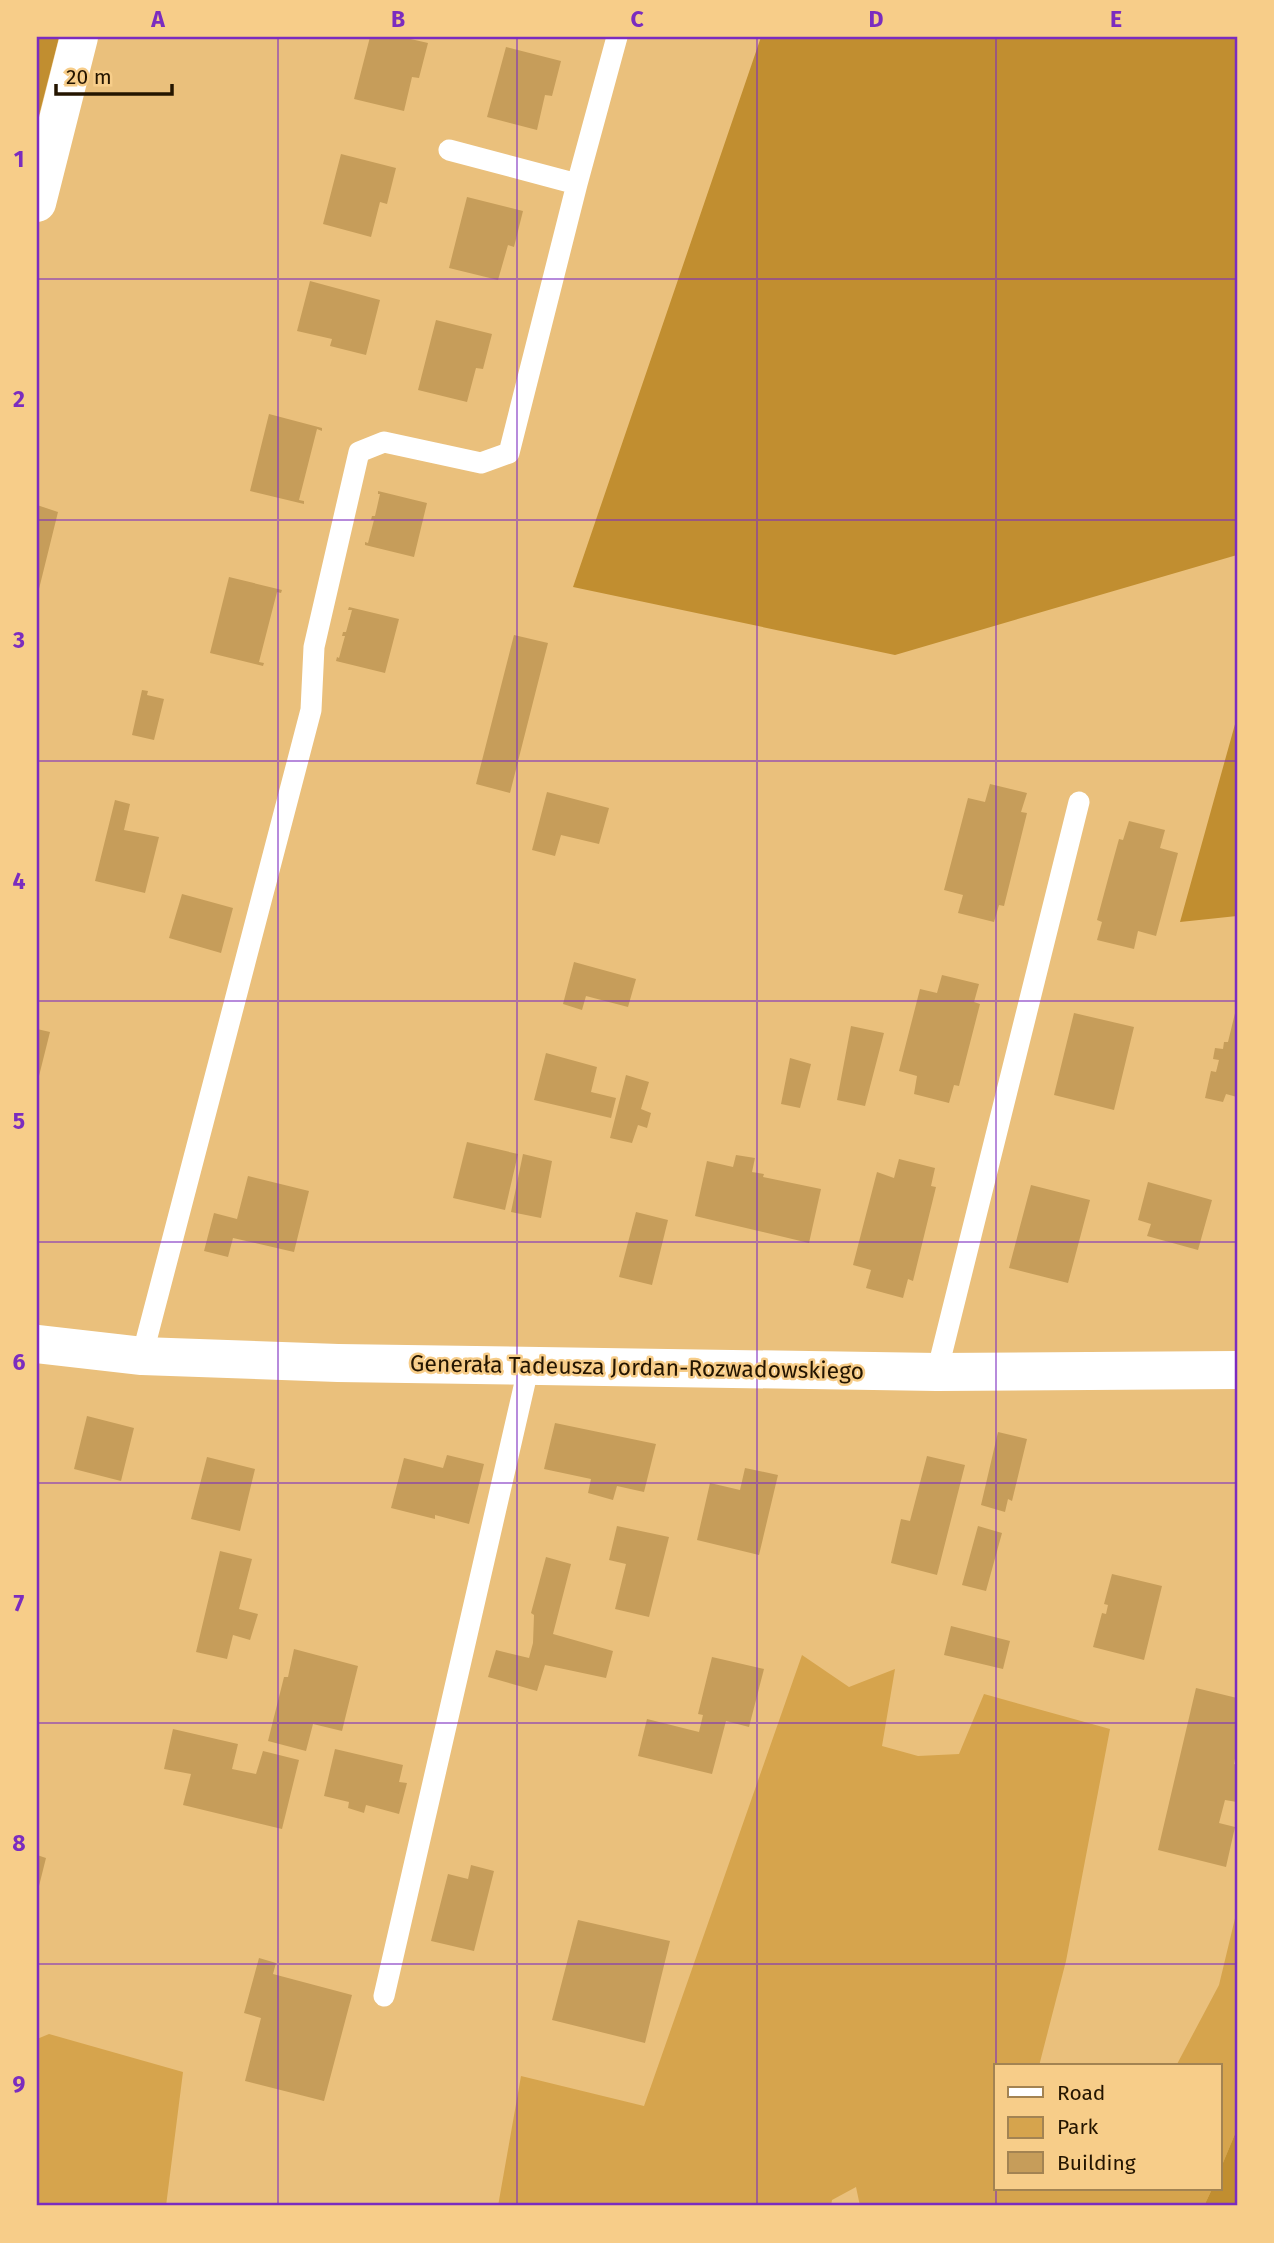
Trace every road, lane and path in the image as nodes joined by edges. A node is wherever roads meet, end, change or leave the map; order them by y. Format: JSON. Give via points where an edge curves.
{"nodes":[{"id":1,"x":79,"y":37,"type":"edge"},
{"id":2,"x":617,"y":37,"type":"edge"},
{"id":3,"x":449,"y":150,"type":"dead end"},
{"id":4,"x":577,"y":184,"type":"junction"},
{"id":5,"x":37,"y":203,"type":"edge"},
{"id":6,"x":1079,"y":802,"type":"dead end"},
{"id":7,"x":37,"y":1344,"type":"edge"},
{"id":8,"x":142,"y":1356,"type":"junction"},
{"id":9,"x":529,"y":1365,"type":"junction"},
{"id":10,"x":1237,"y":1370,"type":"edge"},
{"id":11,"x":937,"y":1372,"type":"junction"},
{"id":12,"x":384,"y":1996,"type":"dead end"}],
"edges":[{"from":1,"to":5,"type":"street"},
{"from":2,"to":4,"type":"lane"},
{"from":3,"to":4,"type":"lane"},
{"from":4,"to":8,"type":"lane","via":[[509,453],[481,463],[384,442],[359,452],[314,647],[311,710]]},
{"from":6,"to":11,"type":"lane"},
{"from":7,"to":8,"type":"street","name":"Generała Tadeusza Jordan-Rozwadowskiego"},
{"from":8,"to":9,"type":"street","name":"Generała Tadeusza Jordan-Rozwadowskiego"},
{"from":9,"to":11,"type":"street","name":"Generała Tadeusza Jordan-Rozwadowskiego"},
{"from":9,"to":12,"type":"lane"},
{"from":10,"to":11,"type":"street","name":"Generała Tadeusza Jordan-Rozwadowskiego"}]}
